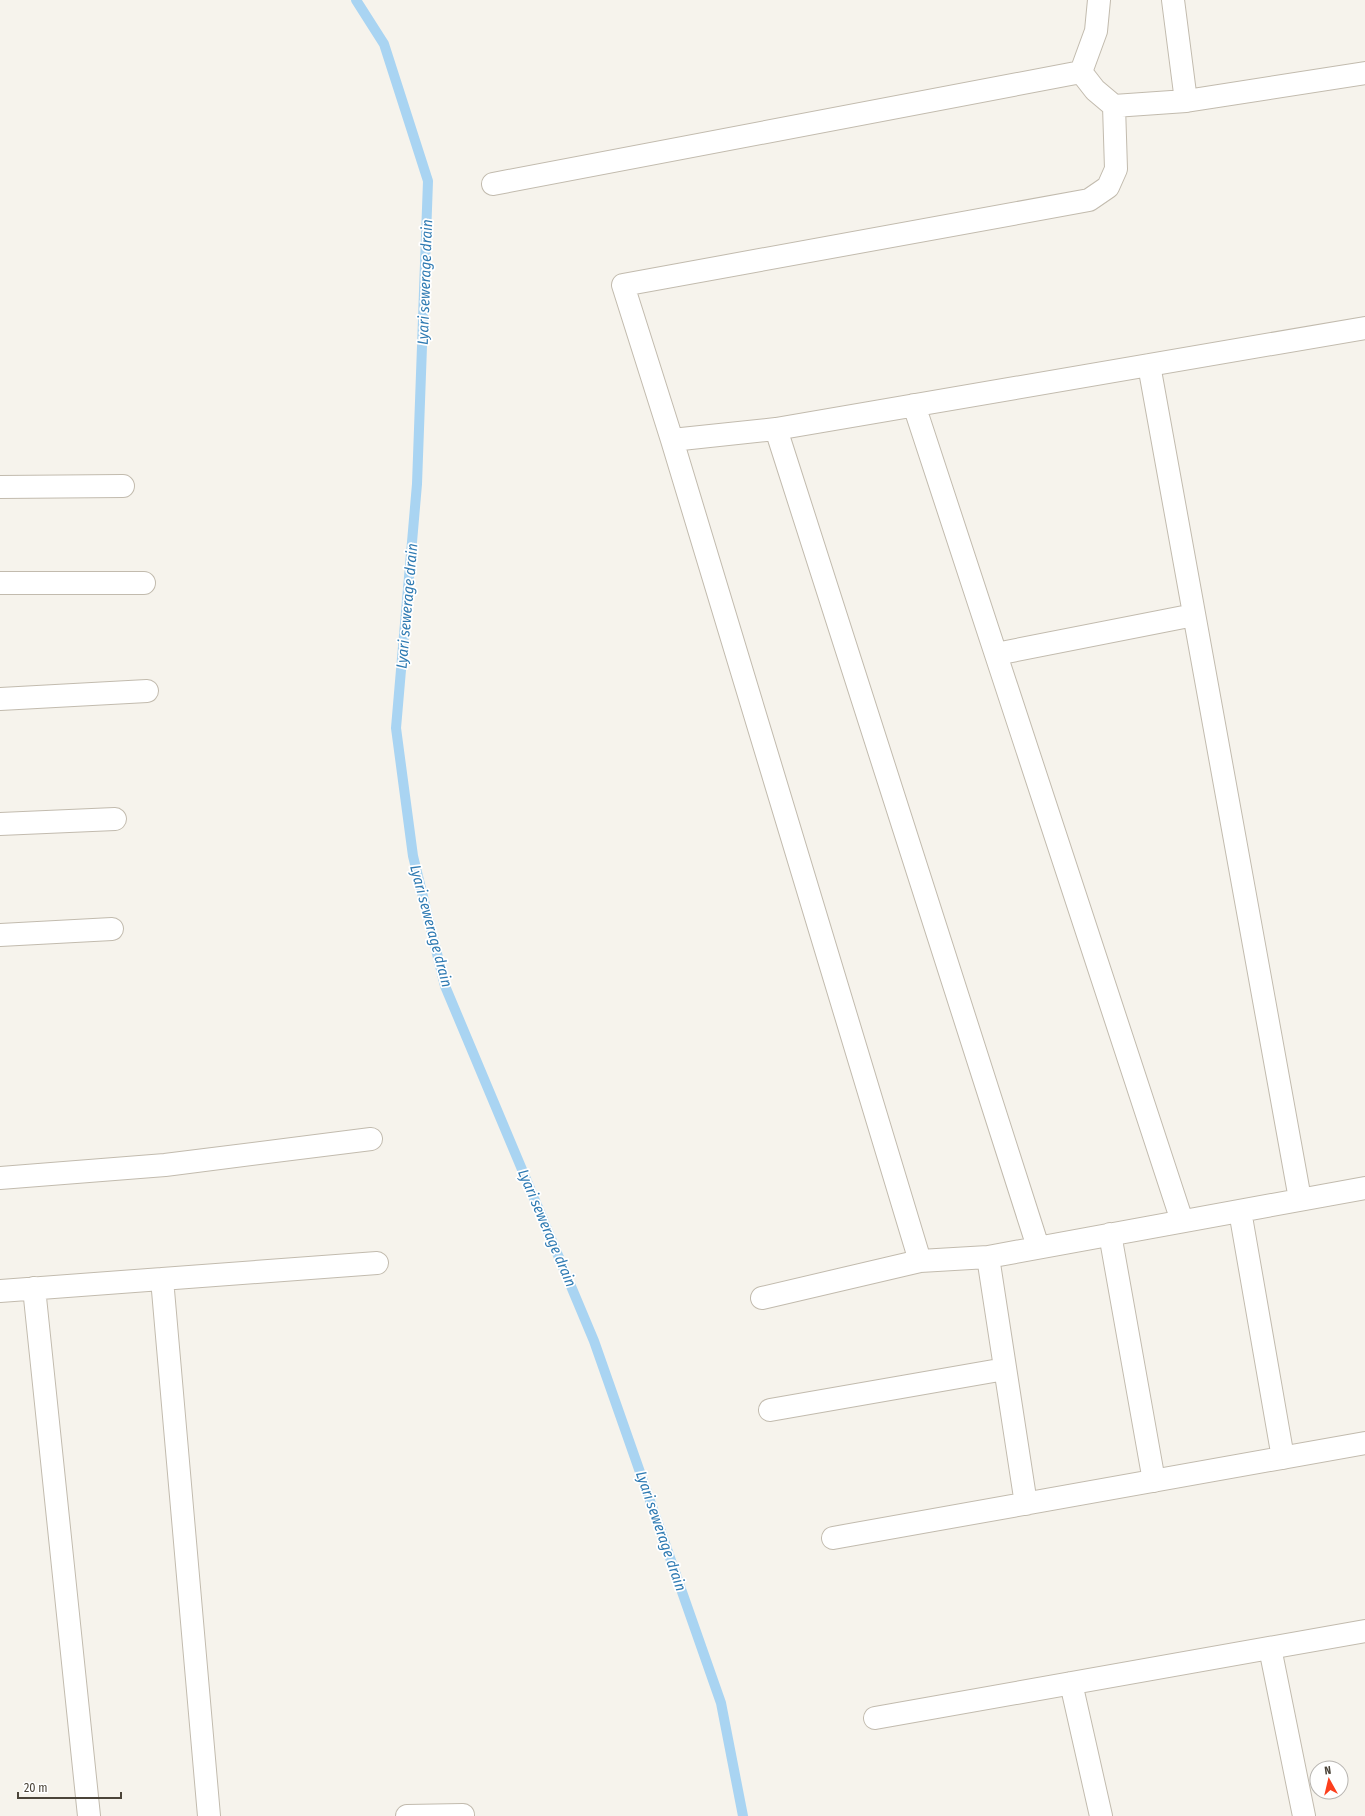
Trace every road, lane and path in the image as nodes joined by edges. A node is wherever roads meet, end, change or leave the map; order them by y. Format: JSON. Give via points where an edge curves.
{"nodes":[{"id":1,"x":1099,"y":0,"type":"edge"},
{"id":2,"x":1173,"y":0,"type":"edge"},
{"id":3,"x":1081,"y":72,"type":"junction"},
{"id":4,"x":1365,"y":73,"type":"edge"},
{"id":5,"x":1186,"y":102,"type":"junction"},
{"id":6,"x":1114,"y":106,"type":"junction"},
{"id":7,"x":493,"y":184,"type":"dead end"},
{"id":8,"x":1365,"y":328,"type":"edge"},
{"id":9,"x":1149,"y":365,"type":"junction"},
{"id":10,"x":914,"y":405,"type":"junction"},
{"id":11,"x":776,"y":429,"type":"junction"},
{"id":12,"x":672,"y":440,"type":"junction"},
{"id":13,"x":123,"y":486,"type":"dead end"},
{"id":14,"x":0,"y":487,"type":"edge"},
{"id":15,"x":0,"y":583,"type":"edge"},
{"id":16,"x":144,"y":583,"type":"dead end"},
{"id":17,"x":1194,"y":615,"type":"junction"},
{"id":18,"x":996,"y":654,"type":"junction"},
{"id":19,"x":147,"y":691,"type":"dead end"},
{"id":20,"x":0,"y":699,"type":"edge"},
{"id":21,"x":115,"y":819,"type":"dead end"},
{"id":22,"x":0,"y":824,"type":"edge"},
{"id":23,"x":112,"y":929,"type":"dead end"},
{"id":24,"x":0,"y":935,"type":"edge"},
{"id":25,"x":371,"y":1139,"type":"dead end"},
{"id":26,"x":0,"y":1178,"type":"edge"},
{"id":27,"x":1364,"y":1192,"type":"edge"},
{"id":28,"x":1300,"y":1200,"type":"junction"},
{"id":29,"x":1240,"y":1211,"type":"junction"},
{"id":30,"x":1182,"y":1221,"type":"junction"},
{"id":31,"x":1110,"y":1234,"type":"junction"},
{"id":32,"x":1038,"y":1247,"type":"junction"},
{"id":33,"x":988,"y":1257,"type":"junction"},
{"id":34,"x":920,"y":1261,"type":"junction"},
{"id":35,"x":377,"y":1263,"type":"dead end"},
{"id":36,"x":162,"y":1279,"type":"junction"},
{"id":37,"x":34,"y":1288,"type":"junction"},
{"id":38,"x":0,"y":1291,"type":"edge"},
{"id":39,"x":762,"y":1298,"type":"dead end"},
{"id":40,"x":1005,"y":1370,"type":"junction"},
{"id":41,"x":770,"y":1410,"type":"dead end"},
{"id":42,"x":1365,"y":1443,"type":"edge"},
{"id":43,"x":1283,"y":1458,"type":"junction"},
{"id":44,"x":1154,"y":1481,"type":"junction"},
{"id":45,"x":1026,"y":1504,"type":"junction"},
{"id":46,"x":833,"y":1538,"type":"dead end"},
{"id":47,"x":1365,"y":1631,"type":"edge"},
{"id":48,"x":1270,"y":1648,"type":"junction"},
{"id":49,"x":1071,"y":1683,"type":"junction"},
{"id":50,"x":875,"y":1718,"type":"dead end"},
{"id":51,"x":89,"y":1816,"type":"edge"},
{"id":52,"x":209,"y":1816,"type":"edge"},
{"id":53,"x":407,"y":1816,"type":"edge"},
{"id":54,"x":463,"y":1816,"type":"edge"},
{"id":55,"x":1101,"y":1816,"type":"edge"},
{"id":56,"x":1304,"y":1816,"type":"edge"}],
"edges":[{"from":1,"to":3,"type":"street","via":[[1096,31]]},
{"from":2,"to":5,"type":"street"},
{"from":3,"to":6,"type":"street","via":[[1095,90]]},
{"from":3,"to":7,"type":"street"},
{"from":4,"to":5,"type":"street"},
{"from":5,"to":6,"type":"street"},
{"from":6,"to":12,"type":"street","via":[[1116,169],[1108,187],[1089,200],[623,285]]},
{"from":8,"to":9,"type":"street"},
{"from":9,"to":10,"type":"street"},
{"from":9,"to":17,"type":"street"},
{"from":10,"to":11,"type":"street"},
{"from":10,"to":18,"type":"street"},
{"from":11,"to":12,"type":"street"},
{"from":11,"to":32,"type":"street"},
{"from":12,"to":34,"type":"street"},
{"from":13,"to":14,"type":"street"},
{"from":15,"to":16,"type":"street"},
{"from":17,"to":18,"type":"street"},
{"from":17,"to":28,"type":"street"},
{"from":18,"to":30,"type":"street"},
{"from":19,"to":20,"type":"street"},
{"from":21,"to":22,"type":"street"},
{"from":23,"to":24,"type":"street"},
{"from":25,"to":26,"type":"street","via":[[165,1165]]},
{"from":27,"to":28,"type":"street"},
{"from":28,"to":29,"type":"street"},
{"from":29,"to":30,"type":"street"},
{"from":29,"to":43,"type":"street"},
{"from":30,"to":31,"type":"street"},
{"from":31,"to":32,"type":"street"},
{"from":31,"to":44,"type":"street"},
{"from":32,"to":33,"type":"street"},
{"from":33,"to":34,"type":"street"},
{"from":33,"to":40,"type":"street"},
{"from":34,"to":39,"type":"street"},
{"from":35,"to":36,"type":"street"},
{"from":36,"to":37,"type":"street"},
{"from":36,"to":52,"type":"street"},
{"from":37,"to":38,"type":"street"},
{"from":37,"to":51,"type":"street"},
{"from":40,"to":41,"type":"street"},
{"from":40,"to":45,"type":"street"},
{"from":42,"to":43,"type":"street"},
{"from":43,"to":44,"type":"street"},
{"from":44,"to":45,"type":"street"},
{"from":45,"to":46,"type":"street"},
{"from":47,"to":48,"type":"street"},
{"from":48,"to":49,"type":"street"},
{"from":48,"to":56,"type":"street"},
{"from":49,"to":50,"type":"street"},
{"from":49,"to":55,"type":"street"},
{"from":53,"to":54,"type":"street"}]}
